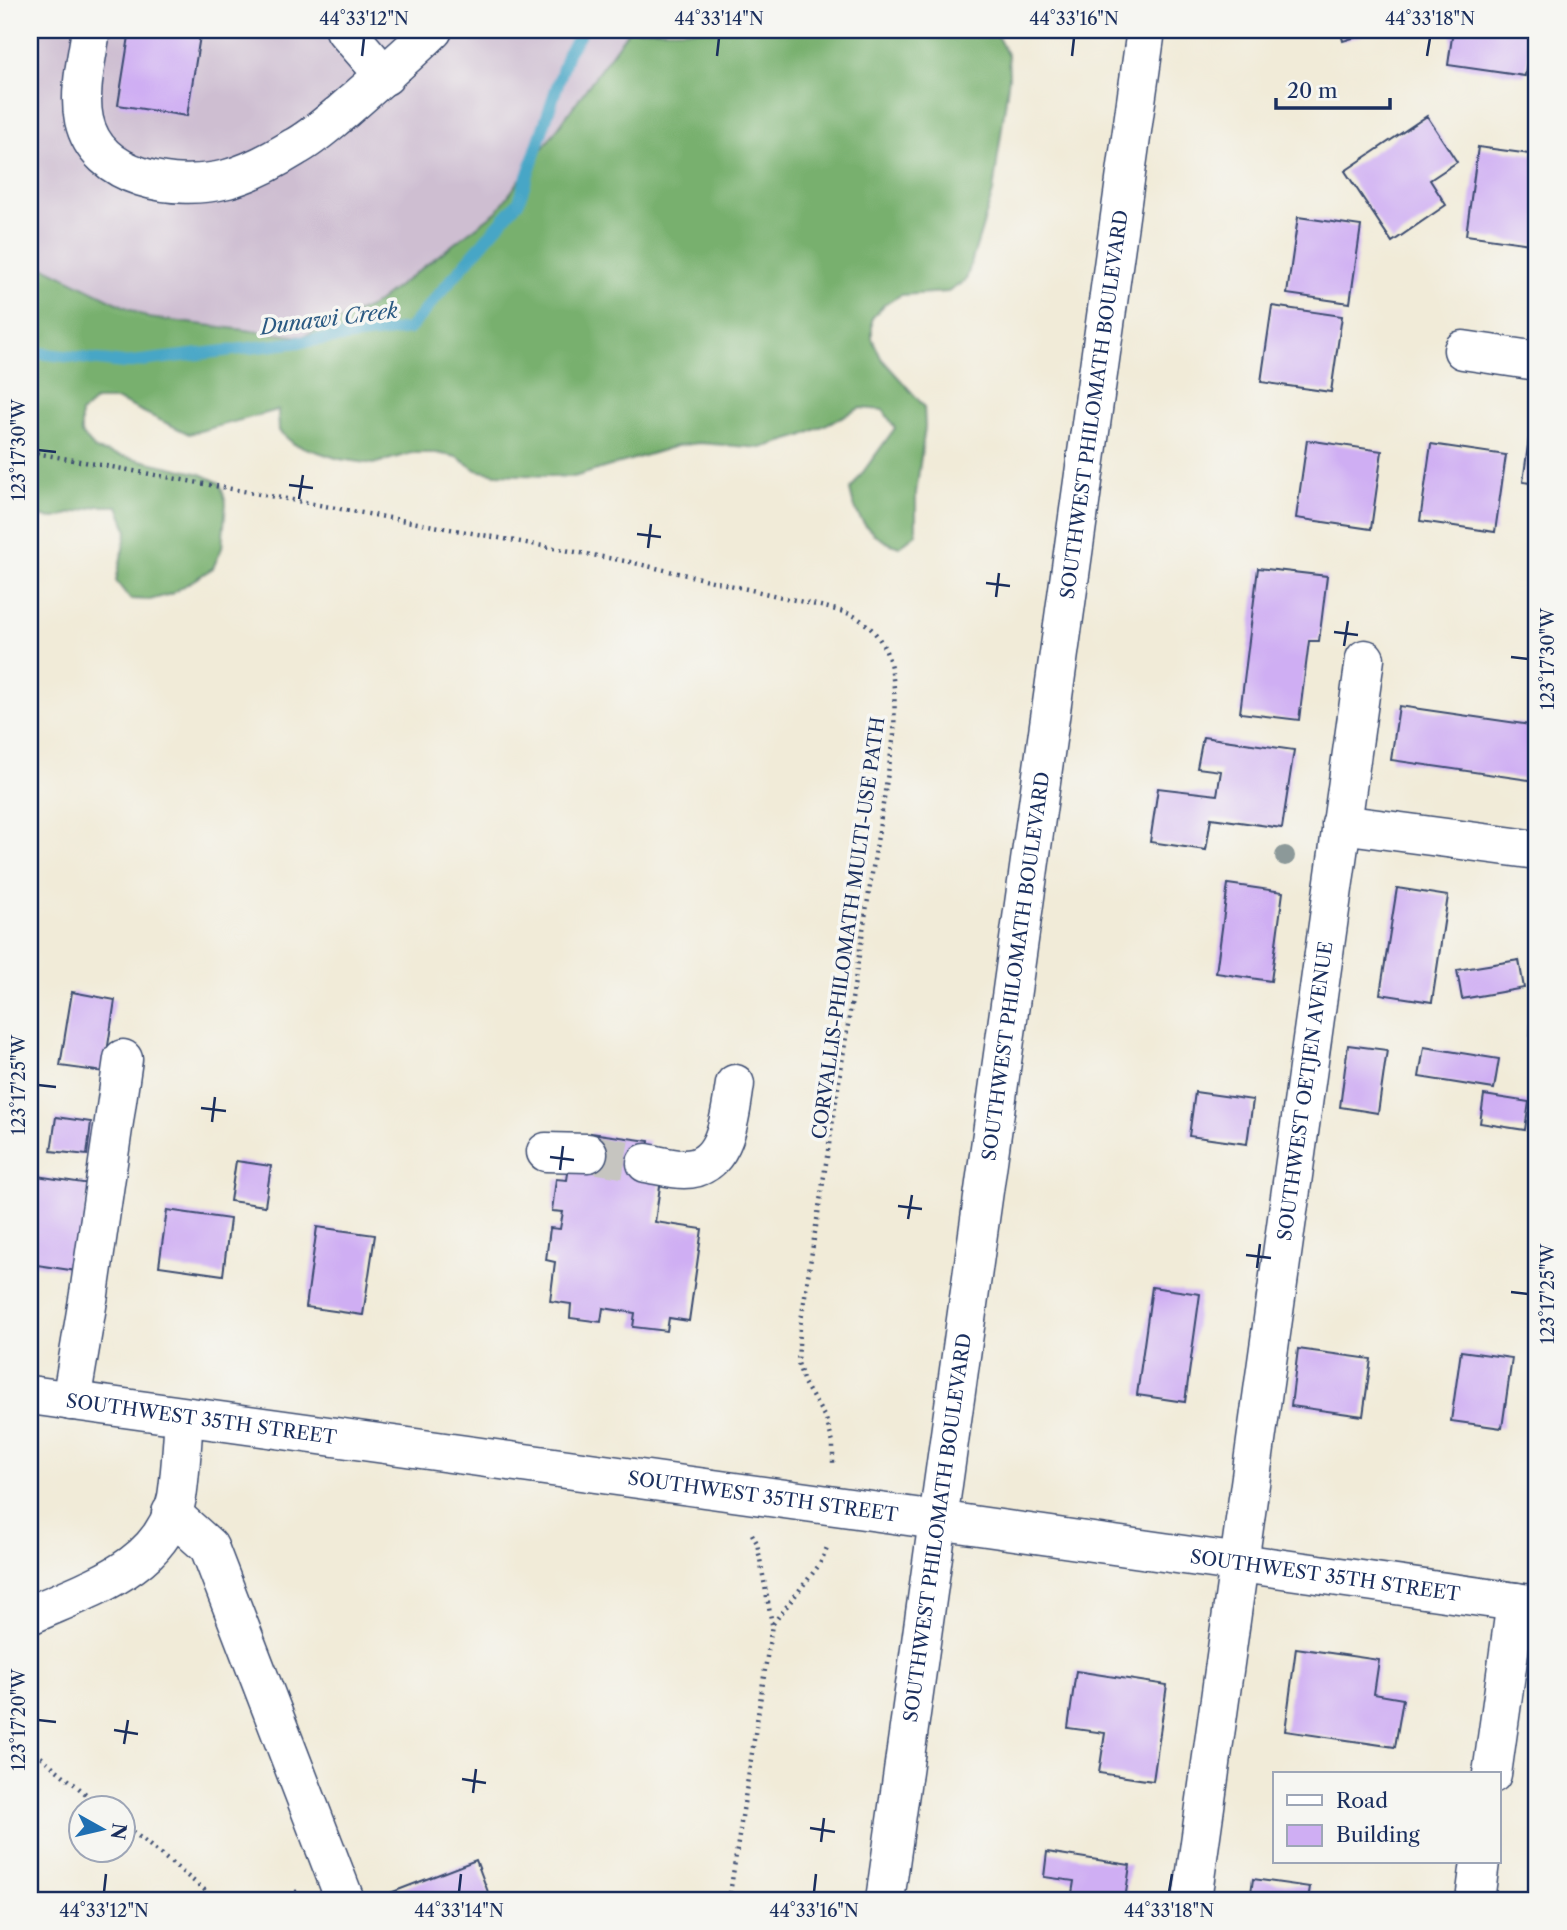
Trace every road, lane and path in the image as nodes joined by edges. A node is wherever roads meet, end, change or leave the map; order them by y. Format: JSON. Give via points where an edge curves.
{"nodes":[{"id":1,"x":91,"y":30,"type":"edge"},
{"id":2,"x":345,"y":30,"type":"edge"},
{"id":3,"x":433,"y":30,"type":"edge"},
{"id":4,"x":1146,"y":30,"type":"edge"},
{"id":5,"x":385,"y":76,"type":"junction"},
{"id":6,"x":1463,"y":350,"type":"dead end"},
{"id":7,"x":1537,"y":361,"type":"edge"},
{"id":8,"x":30,"y":452,"type":"edge"},
{"id":9,"x":1365,"y":659,"type":"dead end"},
{"id":10,"x":1341,"y":824,"type":"junction"},
{"id":11,"x":1537,"y":850,"type":"edge"},
{"id":12,"x":123,"y":1059,"type":"dead end"},
{"id":13,"x":735,"y":1084,"type":"dead end"},
{"id":14,"x":546,"y":1152,"type":"dead end"},
{"id":15,"x":588,"y":1153,"type":"tunnel mouth"},
{"id":16,"x":646,"y":1163,"type":"tunnel mouth"},
{"id":17,"x":30,"y":1395,"type":"edge"},
{"id":18,"x":71,"y":1401,"type":"junction"},
{"id":19,"x":184,"y":1416,"type":"junction"},
{"id":20,"x":832,"y":1507,"type":"junction"},
{"id":21,"x":170,"y":1513,"type":"junction"},
{"id":22,"x":937,"y":1520,"type":"junction"},
{"id":23,"x":751,"y":1531,"type":"dead end"},
{"id":24,"x":1239,"y":1564,"type":"junction"},
{"id":25,"x":1526,"y":1603,"type":"edge"},
{"id":26,"x":30,"y":1615,"type":"edge"},
{"id":27,"x":772,"y":1625,"type":"junction"},
{"id":28,"x":30,"y":1748,"type":"edge"},
{"id":29,"x":1492,"y":1772,"type":"edge"},
{"id":30,"x":86,"y":1794,"type":"edge"},
{"id":31,"x":136,"y":1834,"type":"edge"},
{"id":32,"x":1480,"y":1864,"type":"edge"},
{"id":33,"x":217,"y":1900,"type":"edge"},
{"id":34,"x":345,"y":1900,"type":"edge"},
{"id":35,"x":729,"y":1900,"type":"edge"},
{"id":36,"x":885,"y":1900,"type":"edge"},
{"id":37,"x":1192,"y":1900,"type":"edge"},
{"id":38,"x":1475,"y":1900,"type":"edge"}],
"edges":[{"from":1,"to":5,"type":"main road","via":[[84,122],[97,149],[111,164],[135,176],[162,181],[227,179],[268,162],[298,146]]},
{"from":2,"to":5,"type":"main road"},
{"from":3,"to":5,"type":"main road"},
{"from":4,"to":22,"type":"main road","name":"SOUTHWEST PHILOMATH BOULEVARD"},
{"from":6,"to":7,"type":"main road"},
{"from":8,"to":20,"type":"path","name":"CORVALLIS-PHILOMATH MULTI-USE PATH","via":[[630,562],[825,607],[856,617],[888,651],[895,684],[894,735],[800,1327],[799,1363],[804,1382],[826,1419],[833,1443]]},
{"from":9,"to":10,"type":"main road","name":"SOUTHWEST OETJEN AVENUE"},
{"from":10,"to":11,"type":"main road"},
{"from":10,"to":24,"type":"main road","name":"SOUTHWEST OETJEN AVENUE"},
{"from":12,"to":18,"type":"main road"},
{"from":13,"to":16,"type":"main road","via":[[727,1132],[712,1157],[686,1169]]},
{"from":14,"to":15,"type":"main road"},
{"from":17,"to":18,"type":"main road","name":"SOUTHWEST 35TH STREET"},
{"from":18,"to":19,"type":"main road","name":"SOUTHWEST 35TH STREET"},
{"from":19,"to":20,"type":"main road","name":"SOUTHWEST 35TH STREET"},
{"from":19,"to":21,"type":"main road","via":[[176,1499]]},
{"from":20,"to":22,"type":"main road","name":"SOUTHWEST 35TH STREET"},
{"from":20,"to":27,"type":"path","name":"CORVALLIS-PHILOMATH MULTI-USE PATH","via":[[830,1542],[820,1563]]},
{"from":21,"to":26,"type":"main road","via":[[162,1535],[126,1572]]},
{"from":21,"to":34,"type":"main road","via":[[209,1547]]},
{"from":22,"to":24,"type":"main road","name":"SOUTHWEST 35TH STREET"},
{"from":22,"to":36,"type":"main road","name":"SOUTHWEST PHILOMATH BOULEVARD"},
{"from":23,"to":27,"type":"path"},
{"from":24,"to":25,"type":"main road","name":"SOUTHWEST 35TH STREET"},
{"from":24,"to":37,"type":"main road","name":"SOUTHWEST OETJEN AVENUE"},
{"from":25,"to":29,"type":"main road"},
{"from":27,"to":35,"type":"path","name":"CORVALLIS-PHILOMATH MULTI-USE PATH"},
{"from":28,"to":30,"type":"path"},
{"from":31,"to":33,"type":"path"},
{"from":32,"to":38,"type":"main road"}]}
